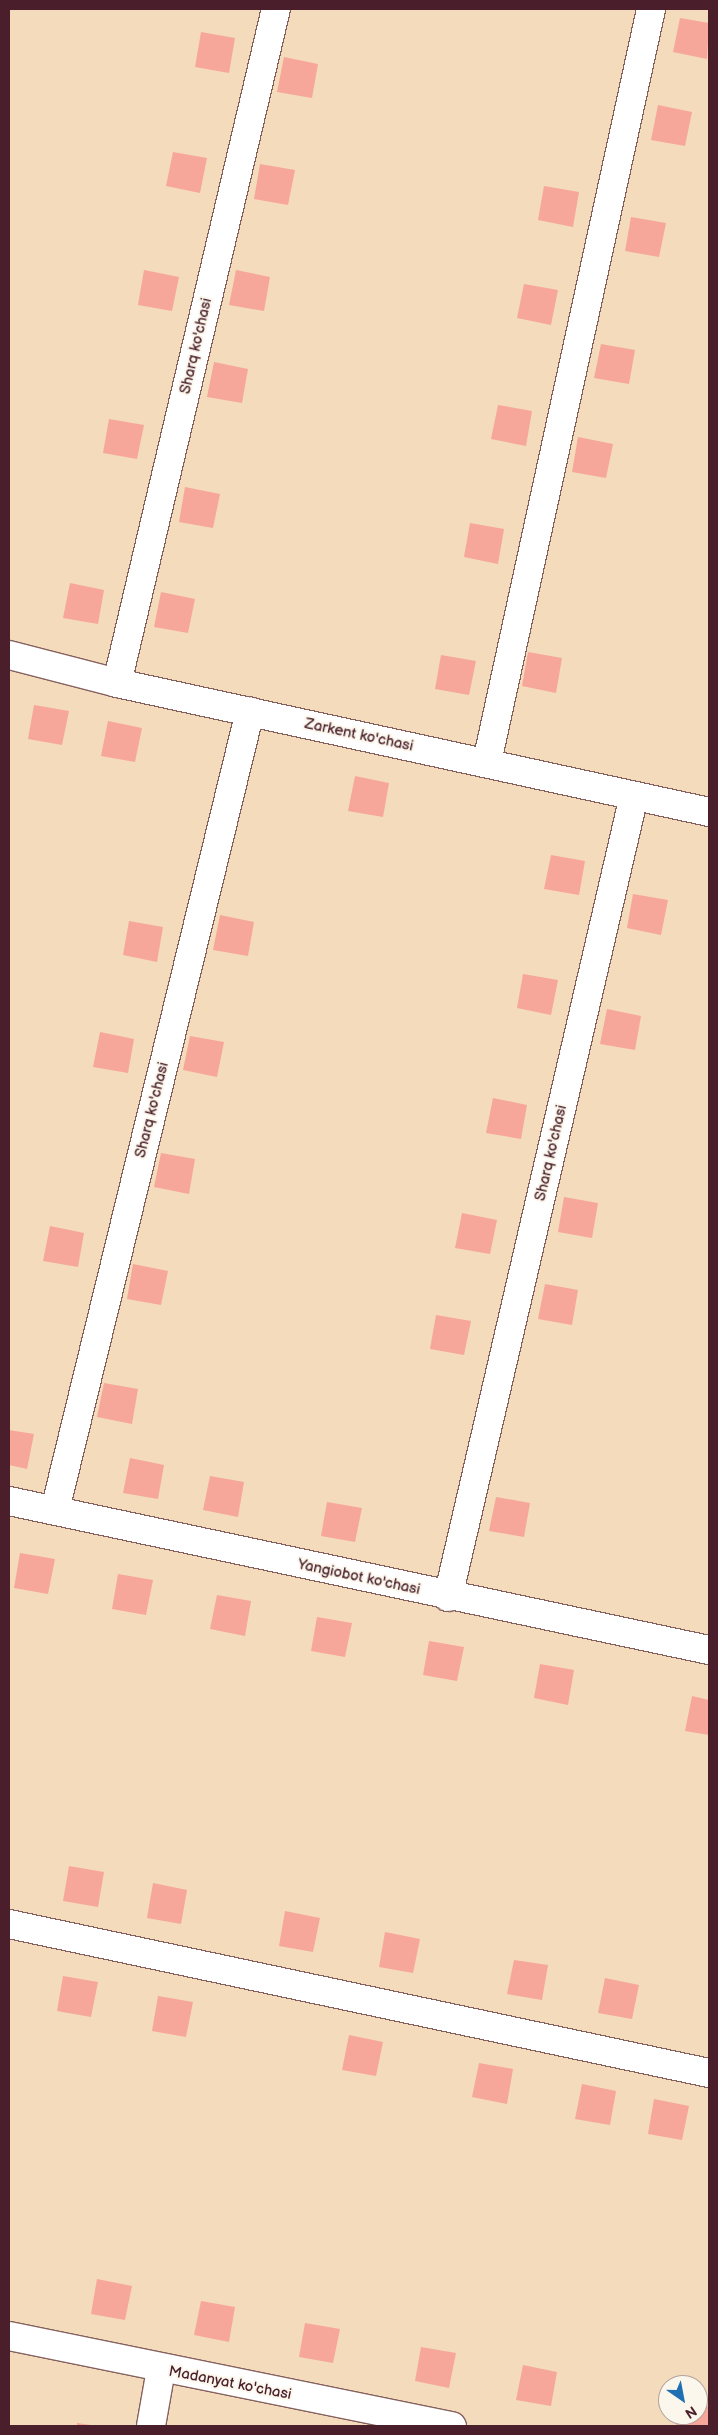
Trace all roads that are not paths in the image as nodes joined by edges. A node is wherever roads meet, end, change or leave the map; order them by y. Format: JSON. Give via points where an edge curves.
{"nodes":[{"id":1,"x":276,"y":9,"type":"edge"},
{"id":2,"x":651,"y":9,"type":"edge"},
{"id":3,"x":9,"y":656,"type":"edge"},
{"id":4,"x":117,"y":683,"type":"junction"},
{"id":5,"x":250,"y":711,"type":"junction"},
{"id":6,"x":486,"y":762,"type":"junction"},
{"id":7,"x":634,"y":796,"type":"junction"},
{"id":8,"x":709,"y":812,"type":"edge"},
{"id":9,"x":9,"y":1501,"type":"edge"},
{"id":10,"x":55,"y":1510,"type":"junction"},
{"id":11,"x":448,"y":1596,"type":"junction"},
{"id":12,"x":709,"y":1650,"type":"edge"},
{"id":13,"x":9,"y":1924,"type":"edge"},
{"id":14,"x":709,"y":2073,"type":"edge"},
{"id":15,"x":9,"y":2336,"type":"edge"},
{"id":16,"x":161,"y":2369,"type":"junction"},
{"id":17,"x":151,"y":2426,"type":"edge"},
{"id":18,"x":452,"y":2426,"type":"edge"}],
"edges":[{"from":1,"to":4,"type":"street","name":"Sharq ko'chasi"},
{"from":2,"to":6,"type":"street"},
{"from":3,"to":4,"type":"street","name":"Zarkent ko'chasi"},
{"from":4,"to":5,"type":"street","name":"Zarkent ko'chasi"},
{"from":5,"to":6,"type":"street","name":"Zarkent ko'chasi"},
{"from":5,"to":10,"type":"street","name":"Sharq ko'chasi"},
{"from":6,"to":7,"type":"street","name":"Zarkent ko'chasi"},
{"from":7,"to":8,"type":"street","name":"Zarkent ko'chasi"},
{"from":7,"to":11,"type":"street","name":"Sharq ko'chasi"},
{"from":9,"to":10,"type":"street","name":"Yangiobot ko'chasi"},
{"from":10,"to":11,"type":"street","name":"Yangiobot ko'chasi"},
{"from":11,"to":12,"type":"street","name":"Yangiobot ko'chasi"},
{"from":13,"to":14,"type":"street"},
{"from":15,"to":16,"type":"street","name":"Madanyat ko'chasi"},
{"from":16,"to":17,"type":"street"},
{"from":16,"to":18,"type":"street","name":"Madanyat ko'chasi"}]}
